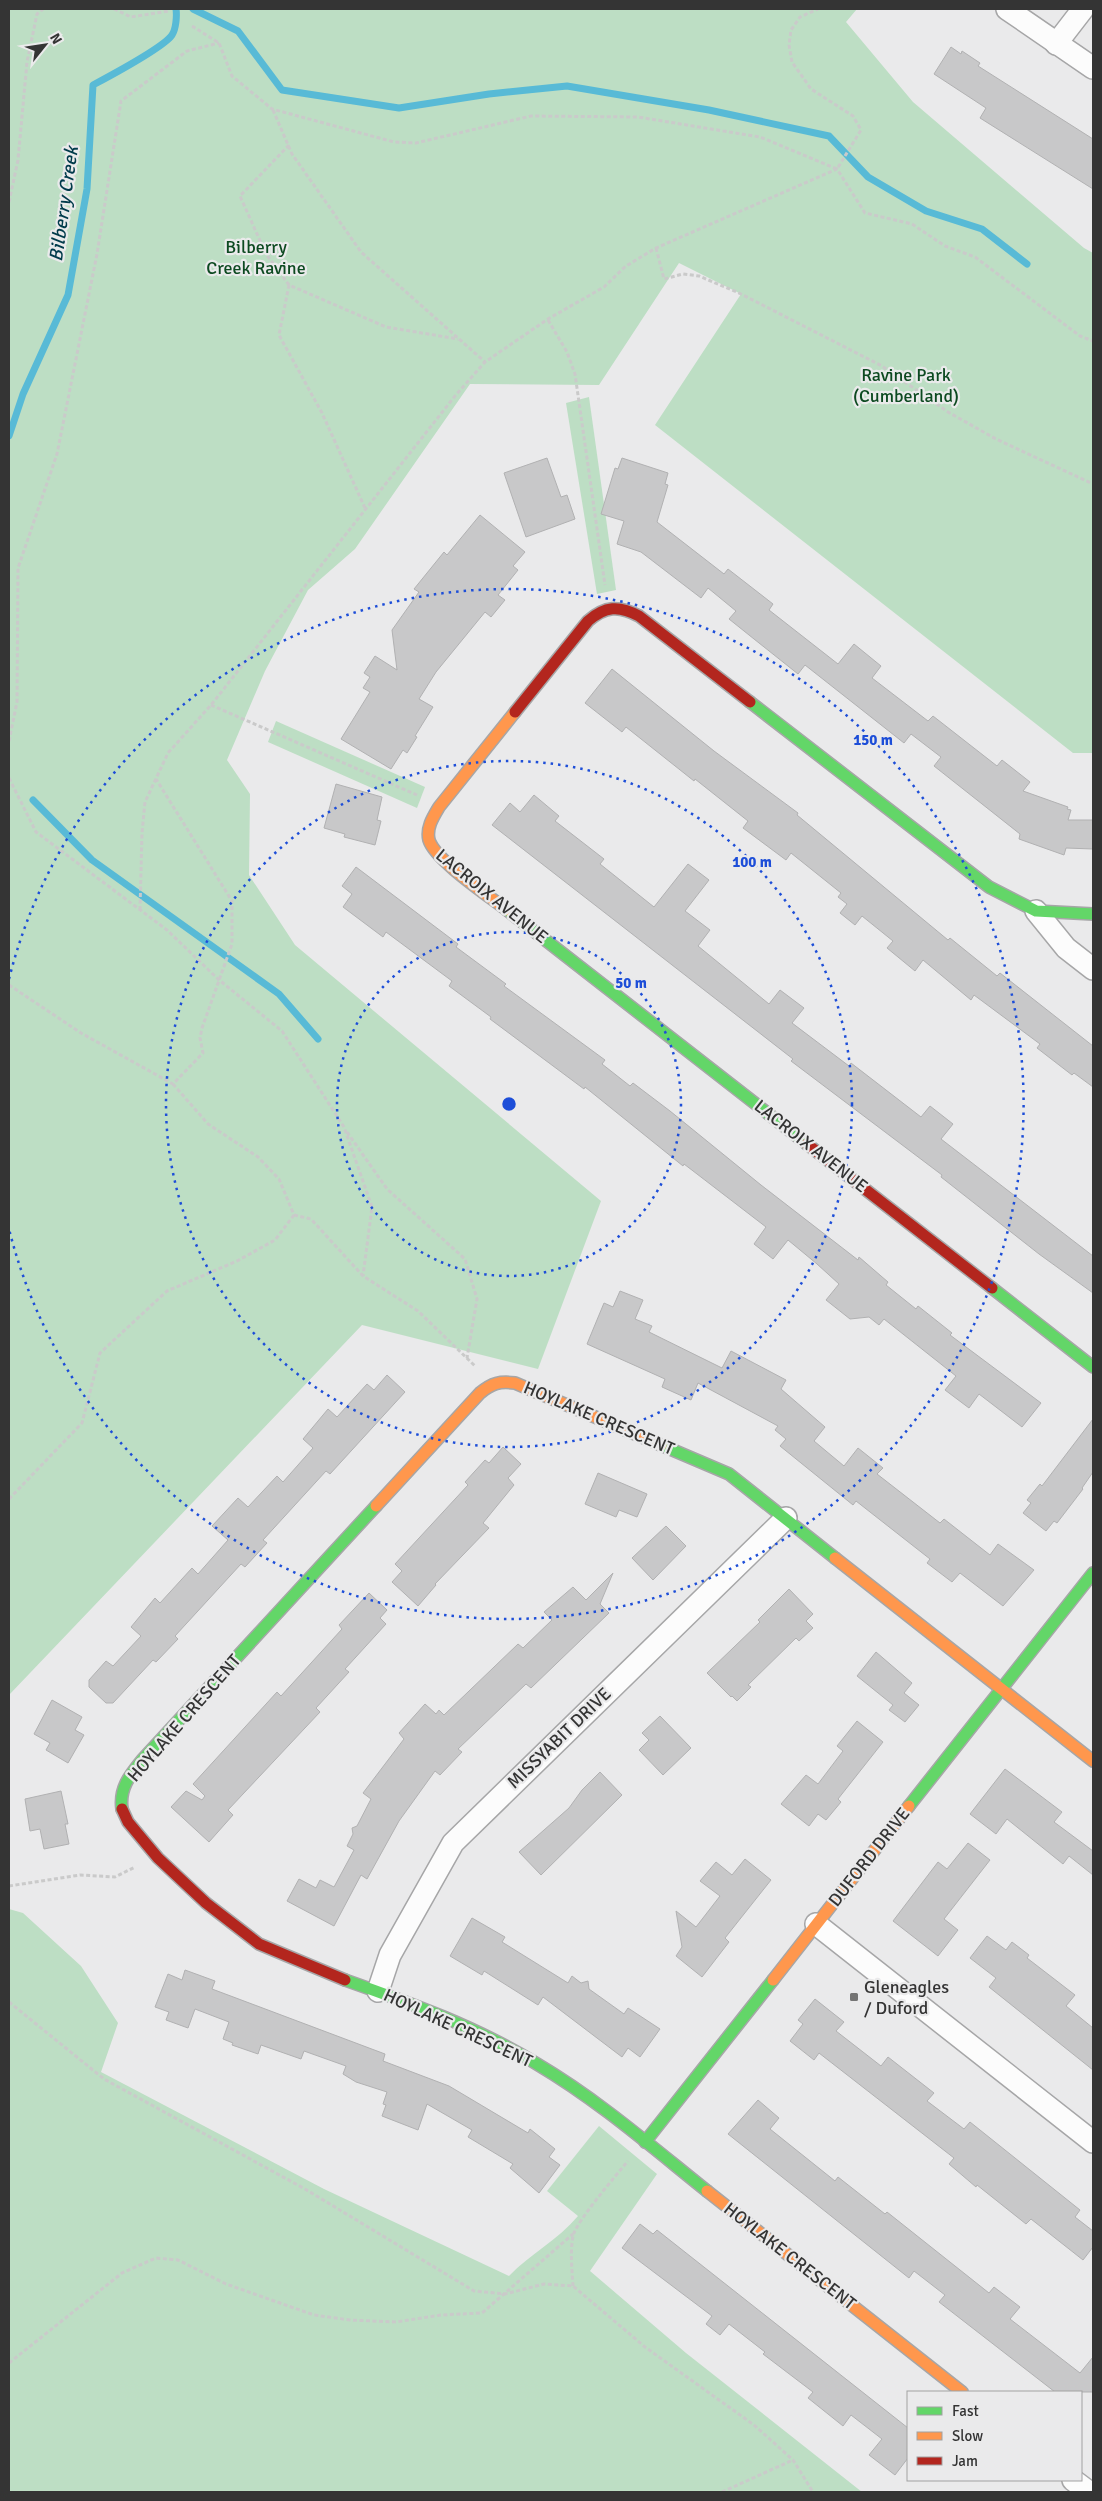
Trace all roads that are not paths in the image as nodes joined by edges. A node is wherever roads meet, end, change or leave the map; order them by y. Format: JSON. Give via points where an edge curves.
{"nodes":[{"id":1,"x":1007,"y":9,"type":"edge"},
{"id":2,"x":1083,"y":9,"type":"edge"},
{"id":3,"x":1056,"y":44,"type":"junction"},
{"id":4,"x":1093,"y":68,"type":"edge"},
{"id":5,"x":1036,"y":911,"type":"junction"},
{"id":6,"x":1093,"y":914,"type":"edge"},
{"id":7,"x":1093,"y":969,"type":"edge"},
{"id":8,"x":1093,"y":1367,"type":"edge"},
{"id":9,"x":786,"y":1518,"type":"junction"},
{"id":10,"x":1093,"y":1573,"type":"edge"},
{"id":11,"x":1002,"y":1690,"type":"junction"},
{"id":12,"x":1093,"y":1761,"type":"edge"},
{"id":13,"x":816,"y":1924,"type":"junction"},
{"id":14,"x":378,"y":1991,"type":"junction"},
{"id":15,"x":645,"y":2142,"type":"junction"},
{"id":16,"x":1093,"y":2142,"type":"edge"},
{"id":17,"x":961,"y":2391,"type":"edge"},
{"id":18,"x":1074,"y":2481,"type":"edge"},
{"id":19,"x":1088,"y":2492,"type":"edge"}],
"edges":[{"from":1,"to":3,"type":"street"},
{"from":2,"to":3,"type":"street"},
{"from":3,"to":4,"type":"street"},
{"from":5,"to":6,"type":"street"},
{"from":5,"to":7,"type":"street","via":[[1066,948]]},
{"from":5,"to":8,"type":"street","name":"LACROIX AVENUE","via":[[989,887],[624,607],[597,612],[588,621],[439,807],[428,832],[429,843],[435,853]]},
{"from":9,"to":11,"type":"street","name":"HOYLAKE CRESCENT"},
{"from":9,"to":14,"type":"street","name":"MISSYABIT DRIVE","via":[[453,1842],[390,1955]]},
{"from":9,"to":14,"type":"street","name":"HOYLAKE CRESCENT","via":[[730,1474],[538,1391],[502,1381],[490,1385],[128,1777],[120,1796],[128,1822],[158,1858],[206,1903],[259,1944]]},
{"from":10,"to":11,"type":"street","name":"DUFORD DRIVE"},
{"from":11,"to":12,"type":"street","name":"HOYLAKE CRESCENT"},
{"from":11,"to":13,"type":"street","name":"DUFORD DRIVE"},
{"from":13,"to":15,"type":"street","name":"DUFORD DRIVE"},
{"from":13,"to":16,"type":"street"},
{"from":14,"to":15,"type":"street","name":"HOYLAKE CRESCENT","via":[[419,2006],[536,2063],[589,2098]]},
{"from":15,"to":17,"type":"street","name":"HOYLAKE CRESCENT"},
{"from":18,"to":19,"type":"street"}]}
